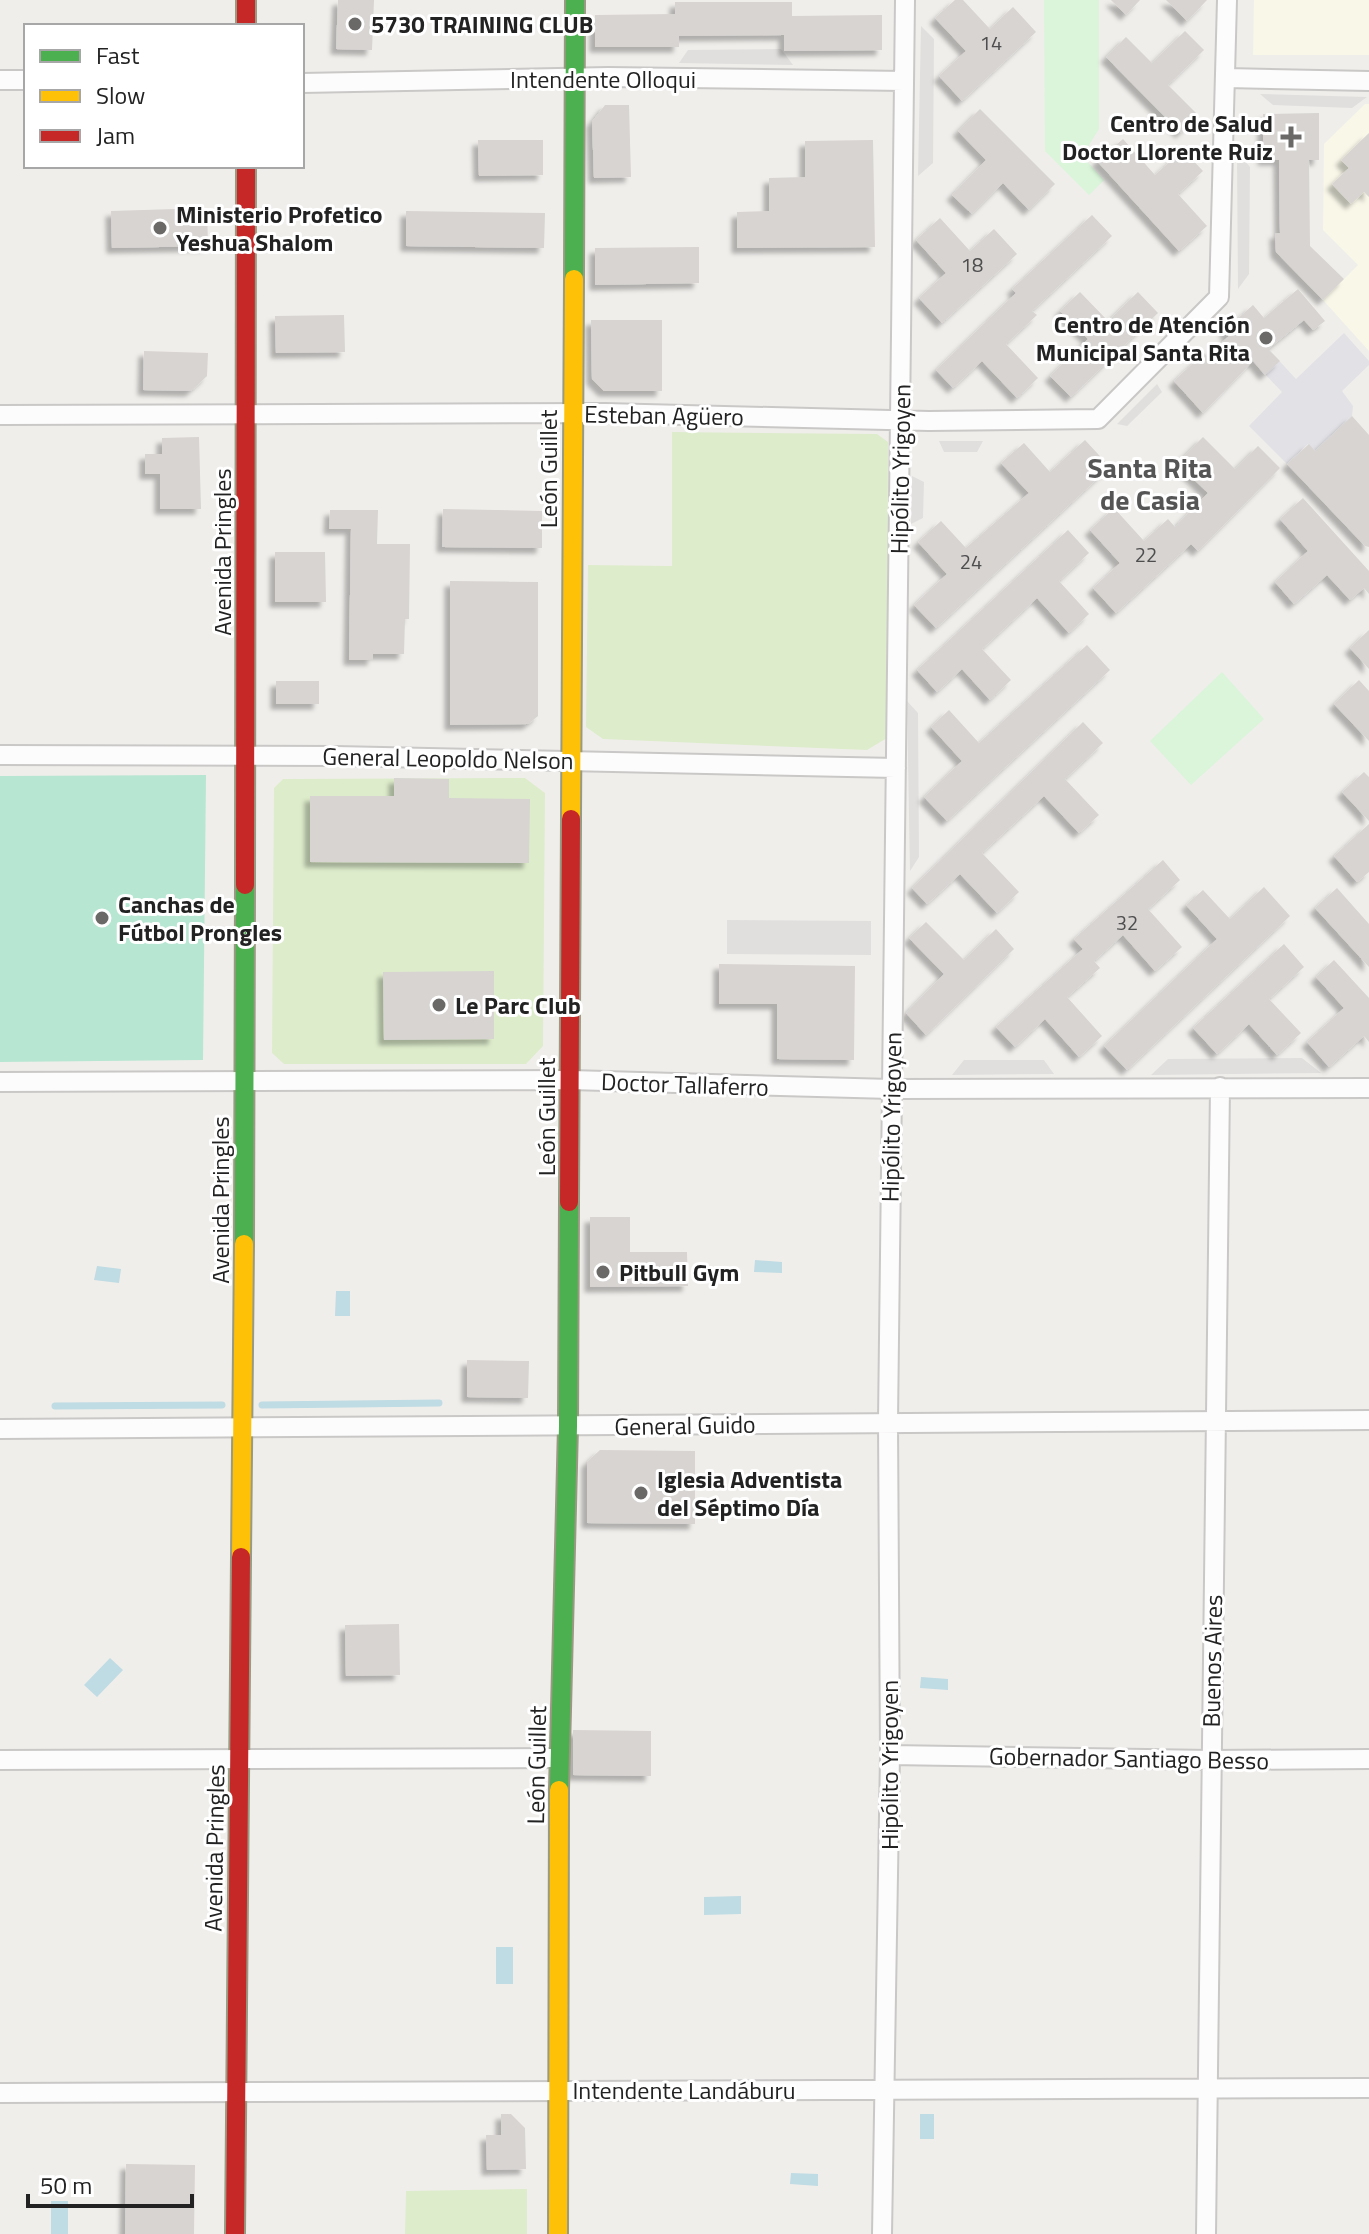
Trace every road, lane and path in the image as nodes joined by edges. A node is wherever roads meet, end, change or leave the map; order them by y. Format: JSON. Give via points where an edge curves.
{"nodes":[{"id":1,"x":246,"y":0,"type":"edge"},
{"id":2,"x":575,"y":0,"type":"edge"},
{"id":3,"x":905,"y":0,"type":"edge"},
{"id":4,"x":1227,"y":0,"type":"edge"},
{"id":5,"x":246,"y":24,"type":"edge"},
{"id":6,"x":574,"y":78,"type":"junction"},
{"id":7,"x":1226,"y":78,"type":"junction"},
{"id":8,"x":0,"y":80,"type":"edge"},
{"id":9,"x":24,"y":80,"type":"edge"},
{"id":10,"x":904,"y":81,"type":"junction"},
{"id":11,"x":1369,"y":81,"type":"edge"},
{"id":12,"x":304,"y":83,"type":"edge"},
{"id":13,"x":246,"y":168,"type":"edge"},
{"id":14,"x":247,"y":414,"type":"junction"},
{"id":15,"x":572,"y":414,"type":"junction"},
{"id":16,"x":0,"y":415,"type":"edge"},
{"id":17,"x":901,"y":420,"type":"junction"},
{"id":18,"x":0,"y":755,"type":"edge"},
{"id":19,"x":245,"y":756,"type":"junction"},
{"id":20,"x":573,"y":760,"type":"junction"},
{"id":21,"x":896,"y":768,"type":"junction"},
{"id":22,"x":570,"y":1080,"type":"junction"},
{"id":23,"x":0,"y":1082,"type":"edge"},
{"id":24,"x":245,"y":1082,"type":"junction"},
{"id":25,"x":1220,"y":1087,"type":"junction"},
{"id":26,"x":1369,"y":1088,"type":"edge"},
{"id":27,"x":891,"y":1089,"type":"junction"},
{"id":28,"x":1215,"y":1419,"type":"junction"},
{"id":29,"x":1369,"y":1420,"type":"edge"},
{"id":30,"x":888,"y":1422,"type":"junction"},
{"id":31,"x":568,"y":1426,"type":"junction"},
{"id":32,"x":242,"y":1428,"type":"junction"},
{"id":33,"x":0,"y":1429,"type":"edge"},
{"id":34,"x":890,"y":1755,"type":"junction"},
{"id":35,"x":239,"y":1758,"type":"junction"},
{"id":36,"x":559,"y":1758,"type":"junction"},
{"id":37,"x":1369,"y":1759,"type":"edge"},
{"id":38,"x":0,"y":1760,"type":"edge"},
{"id":39,"x":1211,"y":1760,"type":"junction"},
{"id":40,"x":1369,"y":2088,"type":"edge"},
{"id":41,"x":1210,"y":2089,"type":"junction"},
{"id":42,"x":884,"y":2090,"type":"junction"},
{"id":43,"x":558,"y":2091,"type":"junction"},
{"id":44,"x":236,"y":2092,"type":"junction"},
{"id":45,"x":0,"y":2093,"type":"edge"},
{"id":46,"x":235,"y":2234,"type":"edge"},
{"id":47,"x":558,"y":2234,"type":"edge"},
{"id":48,"x":882,"y":2234,"type":"edge"},
{"id":49,"x":1206,"y":2234,"type":"edge"}],
"edges":[{"from":1,"to":5,"type":"street"},
{"from":2,"to":6,"type":"street","name":"León Guillet"},
{"from":3,"to":10,"type":"street","name":"Hipólito Yrigoyen"},
{"from":4,"to":7,"type":"street"},
{"from":6,"to":10,"type":"street","name":"Intendente Olloqui"},
{"from":6,"to":12,"type":"street","name":"Intendente Olloqui"},
{"from":6,"to":15,"type":"street","name":"León Guillet"},
{"from":7,"to":11,"type":"street"},
{"from":7,"to":17,"type":"street","name":"Esteban Agüero","via":[[1219,297],[1098,419]]},
{"from":8,"to":9,"type":"street"},
{"from":10,"to":17,"type":"street","name":"Hipólito Yrigoyen"},
{"from":13,"to":14,"type":"street","name":"Avenida Pringles"},
{"from":14,"to":15,"type":"street","name":"Esteban Agüero"},
{"from":14,"to":16,"type":"street","name":"Esteban Agüero"},
{"from":14,"to":19,"type":"street","name":"Avenida Pringles"},
{"from":15,"to":17,"type":"street","name":"Esteban Agüero"},
{"from":15,"to":20,"type":"street","name":"León Guillet"},
{"from":17,"to":21,"type":"street","name":"Hipólito Yrigoyen"},
{"from":18,"to":19,"type":"street","name":"General Leopoldo Nelson"},
{"from":19,"to":20,"type":"street","name":"General Leopoldo Nelson"},
{"from":19,"to":24,"type":"street","name":"Avenida Pringles"},
{"from":20,"to":21,"type":"street","name":"General Leopoldo Nelson"},
{"from":20,"to":22,"type":"street","name":"León Guillet"},
{"from":21,"to":27,"type":"street","name":"Hipólito Yrigoyen"},
{"from":22,"to":24,"type":"street","name":"Doctor Tallaferro"},
{"from":22,"to":27,"type":"street","name":"Doctor Tallaferro"},
{"from":22,"to":31,"type":"street","name":"León Guillet"},
{"from":23,"to":24,"type":"street","name":"Doctor Tallaferro"},
{"from":24,"to":32,"type":"street","name":"Avenida Pringles"},
{"from":25,"to":26,"type":"street","name":"Doctor Tallaferro"},
{"from":25,"to":27,"type":"street","name":"Doctor Tallaferro"},
{"from":25,"to":28,"type":"street","name":"Buenos Aires"},
{"from":27,"to":30,"type":"street","name":"Hipólito Yrigoyen"},
{"from":28,"to":29,"type":"street","name":"General Guido"},
{"from":28,"to":30,"type":"street","name":"General Guido"},
{"from":28,"to":39,"type":"street","name":"Buenos Aires"},
{"from":30,"to":31,"type":"street","name":"General Guido"},
{"from":30,"to":34,"type":"street","name":"Hipólito Yrigoyen"},
{"from":31,"to":32,"type":"street","name":"General Guido"},
{"from":31,"to":36,"type":"street","name":"León Guillet"},
{"from":32,"to":33,"type":"street","name":"General Guido"},
{"from":32,"to":35,"type":"street","name":"Avenida Pringles"},
{"from":34,"to":39,"type":"street","name":"Gobernador Santiago Besso"},
{"from":34,"to":42,"type":"street","name":"Hipólito Yrigoyen"},
{"from":35,"to":36,"type":"street"},
{"from":35,"to":38,"type":"street"},
{"from":35,"to":44,"type":"street","name":"Avenida Pringles"},
{"from":36,"to":43,"type":"street","name":"León Guillet"},
{"from":37,"to":39,"type":"street","name":"Gobernador Santiago Besso"},
{"from":39,"to":41,"type":"street","name":"Buenos Aires"},
{"from":40,"to":41,"type":"street","name":"Intendente Landáburu"},
{"from":41,"to":42,"type":"street","name":"Intendente Landáburu"},
{"from":41,"to":49,"type":"street","name":"Buenos Aires"},
{"from":42,"to":43,"type":"street","name":"Intendente Landáburu"},
{"from":42,"to":48,"type":"street","name":"Hipólito Yrigoyen"},
{"from":43,"to":44,"type":"street","name":"Intendente Landáburu"},
{"from":43,"to":47,"type":"street","name":"León Guillet"},
{"from":44,"to":45,"type":"street","name":"Intendente Landáburu"},
{"from":44,"to":46,"type":"street","name":"Avenida Pringles"}]}
